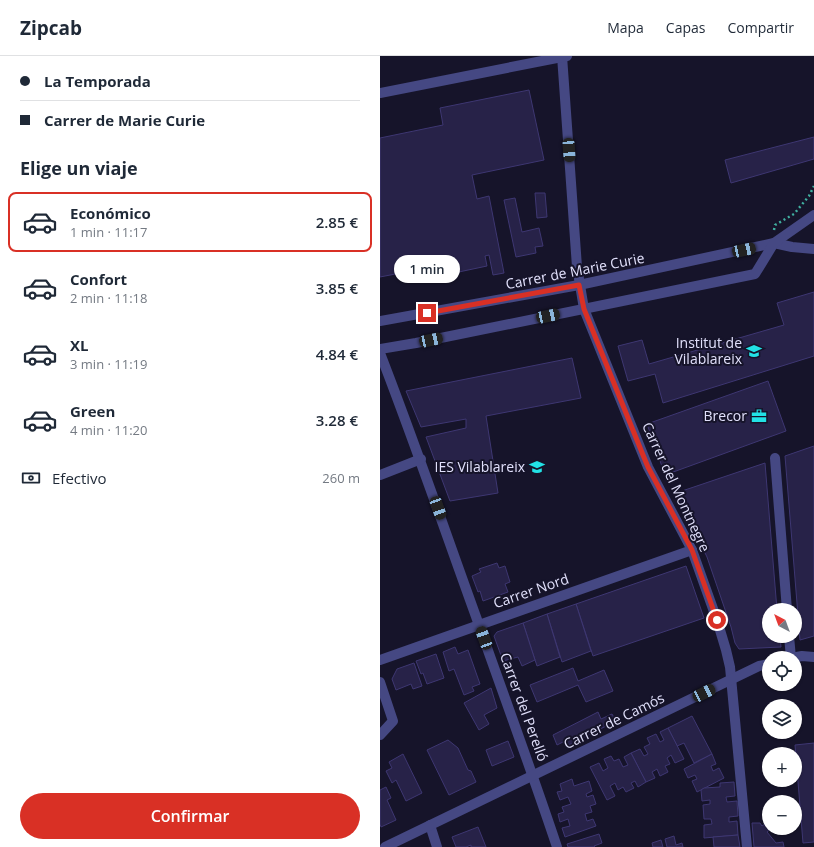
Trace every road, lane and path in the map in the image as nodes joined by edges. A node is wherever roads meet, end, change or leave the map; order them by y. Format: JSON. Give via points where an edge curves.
{"nodes":[{"id":1,"x":564,"y":56,"type":"edge"},
{"id":2,"x":380,"y":93,"type":"edge"},
{"id":3,"x":814,"y":186,"type":"edge"},
{"id":4,"x":814,"y":215,"type":"edge"},
{"id":5,"x":774,"y":232,"type":"dead end"},
{"id":6,"x":774,"y":244,"type":"junction"},
{"id":7,"x":814,"y":249,"type":"edge"},
{"id":8,"x":579,"y":285,"type":"junction"},
{"id":9,"x":584,"y":309,"type":"junction"},
{"id":10,"x":380,"y":321,"type":"edge"},
{"id":11,"x":380,"y":349,"type":"edge"},
{"id":12,"x":380,"y":352,"type":"edge"},
{"id":13,"x":775,"y":458,"type":"dead end"},
{"id":14,"x":421,"y":459,"type":"junction"},
{"id":15,"x":380,"y":475,"type":"edge"},
{"id":16,"x":692,"y":550,"type":"junction"},
{"id":17,"x":786,"y":603,"type":"edge"},
{"id":18,"x":478,"y":624,"type":"junction"},
{"id":19,"x":814,"y":651,"type":"edge"},
{"id":20,"x":802,"y":656,"type":"joint"},
{"id":21,"x":814,"y":657,"type":"edge"},
{"id":22,"x":380,"y":660,"type":"edge"},
{"id":23,"x":762,"y":665,"type":"edge"},
{"id":24,"x":730,"y":680,"type":"junction"},
{"id":25,"x":380,"y":682,"type":"edge"},
{"id":26,"x":380,"y":735,"type":"edge"},
{"id":27,"x":534,"y":776,"type":"junction"},
{"id":28,"x":430,"y":825,"type":"junction"},
{"id":29,"x":385,"y":847,"type":"edge"},
{"id":30,"x":437,"y":847,"type":"edge"},
{"id":31,"x":557,"y":847,"type":"edge"},
{"id":32,"x":747,"y":847,"type":"edge"}],
"edges":[{"from":1,"to":2,"type":"street"},
{"from":1,"to":8,"type":"street","name":"Carrer del Montnegre"},
{"from":3,"to":5,"type":"path","via":[[794,214],[775,225]]},
{"from":4,"to":6,"type":"street","name":"Carrer de Marie Curie"},
{"from":6,"to":7,"type":"street","name":"Carrer de Marie Curie"},
{"from":6,"to":8,"type":"street","name":"Carrer de Marie Curie"},
{"from":6,"to":9,"type":"street","name":"Carrer de Marie Curie","via":[[755,274]]},
{"from":8,"to":9,"type":"street","name":"Carrer del Montnegre"},
{"from":8,"to":10,"type":"street","name":"Carrer de Marie Curie"},
{"from":9,"to":11,"type":"street","name":"Carrer de Marie Curie"},
{"from":9,"to":16,"type":"street","name":"Carrer del Montnegre","via":[[648,467]]},
{"from":12,"to":14,"type":"street","name":"Carrer del Perelló"},
{"from":13,"to":17,"type":"street"},
{"from":14,"to":15,"type":"street"},
{"from":14,"to":18,"type":"street","name":"Carrer del Perelló"},
{"from":16,"to":18,"type":"street","name":"Carrer Nord"},
{"from":16,"to":24,"type":"street","name":"Carrer del Montnegre","via":[[726,650]]},
{"from":18,"to":22,"type":"street","name":"Carrer Nord"},
{"from":18,"to":27,"type":"street","name":"Carrer del Perelló"},
{"from":19,"to":20,"type":"street"},
{"from":20,"to":21,"type":"street"},
{"from":23,"to":24,"type":"street","name":"Carrer de Camós"},
{"from":24,"to":27,"type":"street","name":"Carrer de Camós"},
{"from":24,"to":32,"type":"street","name":"Carrer del Montnegre"},
{"from":25,"to":26,"type":"street","via":[[393,722]]},
{"from":27,"to":28,"type":"street","name":"Carrer de Camós"},
{"from":27,"to":31,"type":"street","name":"Carrer del Perelló"},
{"from":28,"to":29,"type":"street","name":"Carrer de Camós"},
{"from":28,"to":30,"type":"street"}]}
